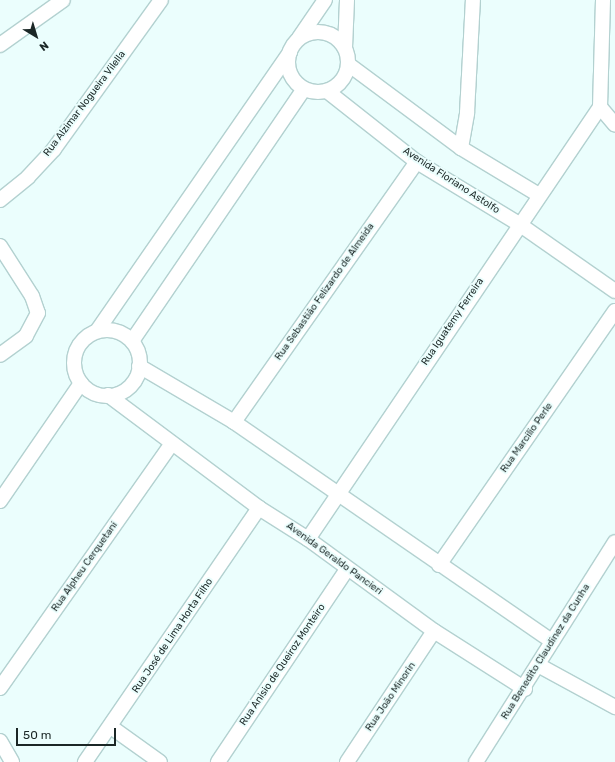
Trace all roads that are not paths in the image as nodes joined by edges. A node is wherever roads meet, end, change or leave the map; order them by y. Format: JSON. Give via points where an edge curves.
{"nodes":[{"id":1,"x":63,"y":0,"type":"edge"},
{"id":2,"x":161,"y":0,"type":"edge"},
{"id":3,"x":325,"y":0,"type":"edge"},
{"id":4,"x":347,"y":0,"type":"edge"},
{"id":5,"x":473,"y":0,"type":"edge"},
{"id":6,"x":603,"y":0,"type":"edge"},
{"id":7,"x":298,"y":40,"type":"junction"},
{"id":8,"x":0,"y":45,"type":"edge"},
{"id":9,"x":345,"y":48,"type":"junction"},
{"id":10,"x":290,"y":52,"type":"junction"},
{"id":11,"x":348,"y":64,"type":"junction"},
{"id":12,"x":304,"y":89,"type":"junction"},
{"id":13,"x":327,"y":90,"type":"junction"},
{"id":14,"x":600,"y":107,"type":"junction"},
{"id":15,"x":615,"y":125,"type":"edge"},
{"id":16,"x":461,"y":148,"type":"junction"},
{"id":17,"x":417,"y":162,"type":"junction"},
{"id":18,"x":539,"y":195,"type":"junction"},
{"id":19,"x":0,"y":200,"type":"edge"},
{"id":20,"x":519,"y":224,"type":"junction"},
{"id":21,"x":0,"y":246,"type":"edge"},
{"id":22,"x":615,"y":291,"type":"edge"},
{"id":23,"x":615,"y":311,"type":"edge"},
{"id":24,"x":97,"y":331,"type":"junction"},
{"id":25,"x":132,"y":341,"type":"junction"},
{"id":26,"x":0,"y":355,"type":"edge"},
{"id":27,"x":140,"y":366,"type":"junction"},
{"id":28,"x":81,"y":383,"type":"junction"},
{"id":29,"x":108,"y":396,"type":"junction"},
{"id":30,"x":234,"y":422,"type":"junction"},
{"id":31,"x":171,"y":446,"type":"junction"},
{"id":32,"x":336,"y":495,"type":"junction"},
{"id":33,"x":0,"y":501,"type":"edge"},
{"id":34,"x":259,"y":508,"type":"junction"},
{"id":35,"x":308,"y":539,"type":"junction"},
{"id":36,"x":615,"y":542,"type":"edge"},
{"id":37,"x":439,"y":565,"type":"junction"},
{"id":38,"x":347,"y":569,"type":"junction"},
{"id":39,"x":434,"y":631,"type":"junction"},
{"id":40,"x":551,"y":641,"type":"junction"},
{"id":41,"x":538,"y":665,"type":"junction"},
{"id":42,"x":0,"y":688,"type":"edge"},
{"id":43,"x":525,"y":689,"type":"junction"},
{"id":44,"x":615,"y":707,"type":"edge"},
{"id":45,"x":110,"y":727,"type":"junction"},
{"id":46,"x":0,"y":741,"type":"edge"},
{"id":47,"x":12,"y":762,"type":"edge"},
{"id":48,"x":85,"y":762,"type":"edge"},
{"id":49,"x":160,"y":762,"type":"edge"},
{"id":50,"x":218,"y":762,"type":"edge"},
{"id":51,"x":348,"y":762,"type":"edge"},
{"id":52,"x":476,"y":762,"type":"edge"}],
"edges":[{"from":1,"to":8,"type":"street"},
{"from":2,"to":19,"type":"street","name":"Rua Alzimar Nogueira Vilella","via":[[54,148],[28,177]]},
{"from":3,"to":7,"type":"street"},
{"from":4,"to":9,"type":"street"},
{"from":5,"to":16,"type":"street","via":[[467,113]]},
{"from":6,"to":14,"type":"street"},
{"from":7,"to":9,"type":"street","via":[[310,33],[324,32],[340,40]]},
{"from":7,"to":10,"type":"street"},
{"from":9,"to":11,"type":"street"},
{"from":10,"to":12,"type":"street","via":[[289,69]]},
{"from":10,"to":24,"type":"street"},
{"from":11,"to":13,"type":"street","via":[[342,81]]},
{"from":11,"to":16,"type":"street"},
{"from":12,"to":13,"type":"street"},
{"from":12,"to":25,"type":"street"},
{"from":13,"to":17,"type":"street","name":"Avenida Floriano Astolfo"},
{"from":14,"to":15,"type":"street"},
{"from":14,"to":18,"type":"street","name":"Rua Iguatemy Ferreira"},
{"from":16,"to":18,"type":"street"},
{"from":17,"to":20,"type":"street","name":"Avenida Floriano Astolfo"},
{"from":17,"to":30,"type":"street","name":"Rua Sebastião Felizardo de Almeida"},
{"from":18,"to":20,"type":"street","name":"Rua Iguatemy Ferreira"},
{"from":20,"to":22,"type":"street","name":"Avenida Floriano Astolfo"},
{"from":20,"to":32,"type":"street","name":"Rua Iguatemy Ferreira"},
{"from":21,"to":26,"type":"street","via":[[32,296],[38,313],[26,336]]},
{"from":23,"to":37,"type":"street","name":"Rua Marcilio Perle"},
{"from":24,"to":25,"type":"street","via":[[116,331]]},
{"from":24,"to":28,"type":"street","via":[[80,344],[75,353],[76,374]]},
{"from":25,"to":27,"type":"street"},
{"from":27,"to":29,"type":"street","via":[[126,390]]},
{"from":27,"to":30,"type":"street"},
{"from":28,"to":29,"type":"street","via":[[98,395]]},
{"from":28,"to":33,"type":"street"},
{"from":29,"to":31,"type":"street","name":"Avenida Geraldo Pancieri"},
{"from":30,"to":32,"type":"street"},
{"from":31,"to":34,"type":"street","name":"Avenida Geraldo Pancieri"},
{"from":31,"to":42,"type":"street","name":"Rua Alpheu Cerquetani"},
{"from":32,"to":35,"type":"street","name":"Rua Iguatemy Ferreira"},
{"from":32,"to":37,"type":"street"},
{"from":34,"to":35,"type":"street","name":"Avenida Geraldo Pancieri"},
{"from":34,"to":45,"type":"street","name":"Rua José de Lima Horta Filho"},
{"from":35,"to":38,"type":"street","name":"Avenida Geraldo Pancieri"},
{"from":36,"to":40,"type":"street","name":"Rua Benedito Claudinez da Cunha"},
{"from":37,"to":40,"type":"street"},
{"from":38,"to":39,"type":"street","name":"Avenida Geraldo Pancieri"},
{"from":38,"to":50,"type":"street","name":"Rua Anisio de Queiroz Monteiro"},
{"from":39,"to":43,"type":"street","name":"Avenida Geraldo Pancieri"},
{"from":39,"to":51,"type":"street","name":"Rua João Minorin"},
{"from":40,"to":41,"type":"street","name":"Rua Benedito Claudinez da Cunha"},
{"from":41,"to":43,"type":"street","name":"Rua Benedito Claudinez da Cunha"},
{"from":41,"to":44,"type":"street"},
{"from":43,"to":52,"type":"street","name":"Rua Benedito Claudinez da Cunha"},
{"from":45,"to":48,"type":"street","name":"Rua José de Lima Horta Filho"},
{"from":45,"to":49,"type":"street"},
{"from":46,"to":47,"type":"street"}]}
